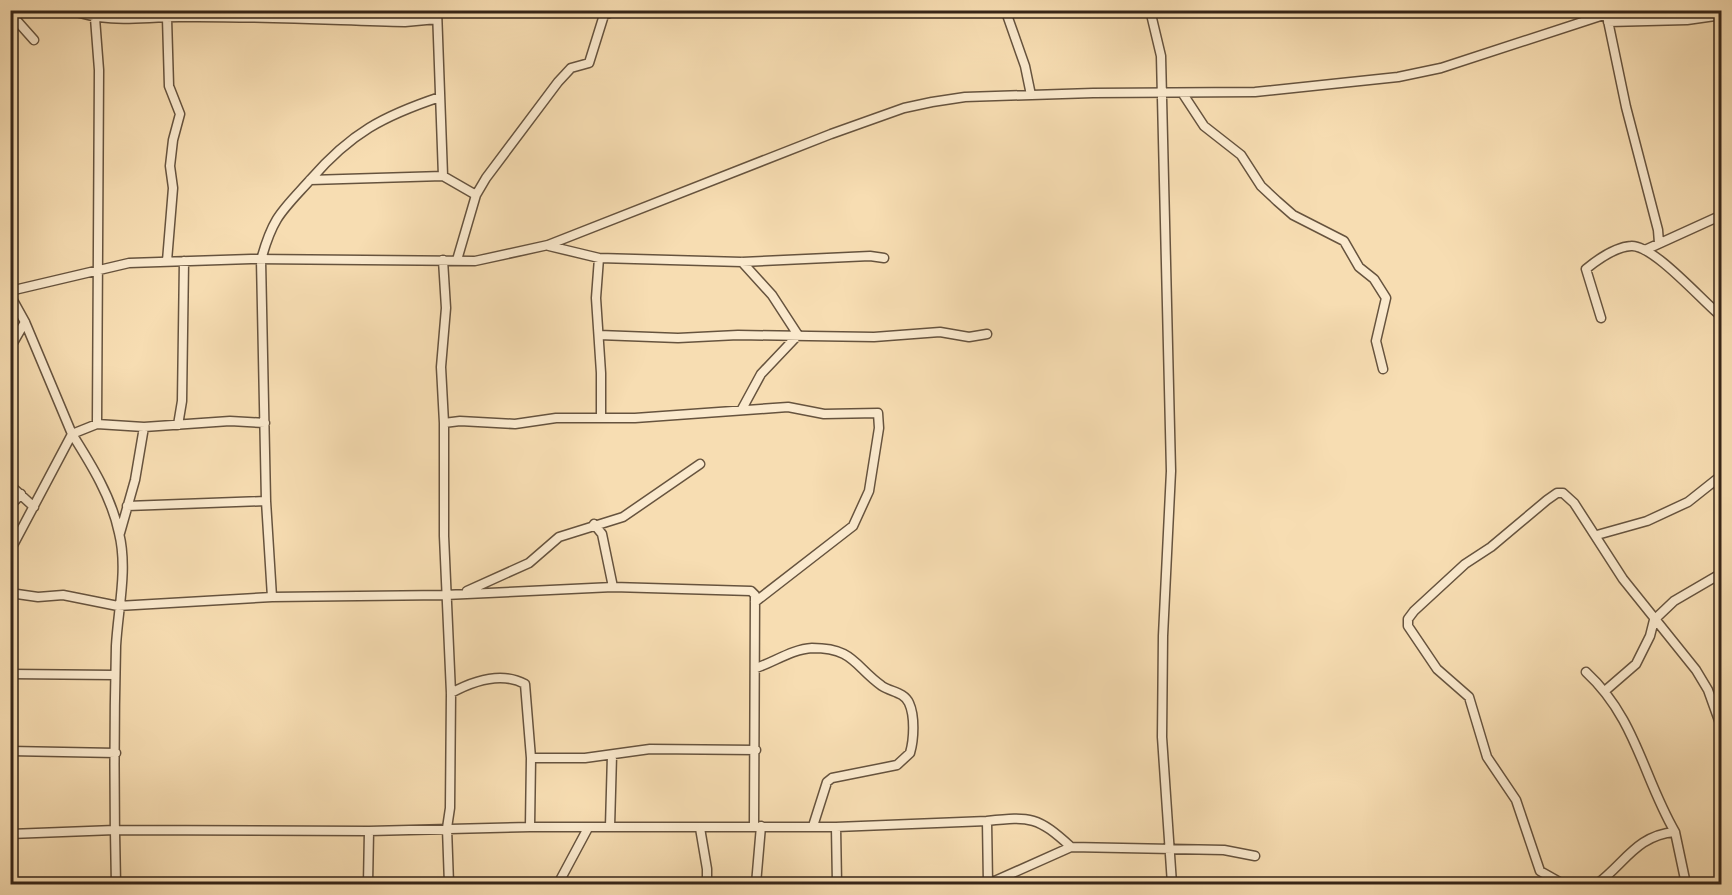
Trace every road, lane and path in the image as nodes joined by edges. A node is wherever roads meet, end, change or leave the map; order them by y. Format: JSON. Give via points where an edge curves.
{"nodes":[{"id":1,"x":69,"y":10,"type":"edge"},
{"id":2,"x":416,"y":10,"type":"edge"},
{"id":3,"x":617,"y":10,"type":"edge"},
{"id":4,"x":1150,"y":10,"type":"edge"},
{"id":5,"x":1618,"y":10,"type":"edge"},
{"id":6,"x":1006,"y":12,"type":"edge"},
{"id":7,"x":10,"y":13,"type":"edge"},
{"id":8,"x":178,"y":14,"type":"edge"},
{"id":9,"x":437,"y":15,"type":"edge"},
{"id":10,"x":1722,"y":15,"type":"edge"},
{"id":11,"x":95,"y":18,"type":"junction"},
{"id":12,"x":167,"y":18,"type":"junction"},
{"id":13,"x":1608,"y":19,"type":"junction"},
{"id":14,"x":405,"y":22,"type":"junction"},
{"id":15,"x":34,"y":40,"type":"dead end"},
{"id":16,"x":1162,"y":92,"type":"junction"},
{"id":17,"x":1182,"y":94,"type":"junction"},
{"id":18,"x":1031,"y":95,"type":"junction"},
{"id":19,"x":440,"y":97,"type":"junction"},
{"id":20,"x":444,"y":176,"type":"junction"},
{"id":21,"x":310,"y":180,"type":"junction"},
{"id":22,"x":476,"y":195,"type":"junction"},
{"id":23,"x":1722,"y":215,"type":"edge"},
{"id":24,"x":1659,"y":243,"type":"junction"},
{"id":25,"x":548,"y":245,"type":"junction"},
{"id":26,"x":1645,"y":250,"type":"junction"},
{"id":27,"x":598,"y":258,"type":"junction"},
{"id":28,"x":884,"y":258,"type":"dead end"},
{"id":29,"x":261,"y":260,"type":"junction"},
{"id":30,"x":167,"y":261,"type":"junction"},
{"id":31,"x":184,"y":261,"type":"junction"},
{"id":32,"x":443,"y":261,"type":"junction"},
{"id":33,"x":457,"y":261,"type":"junction"},
{"id":34,"x":742,"y":261,"type":"junction"},
{"id":35,"x":99,"y":269,"type":"junction"},
{"id":36,"x":10,"y":293,"type":"edge"},
{"id":37,"x":1722,"y":317,"type":"edge"},
{"id":38,"x":1601,"y":318,"type":"dead end"},
{"id":39,"x":25,"y":322,"type":"junction"},
{"id":40,"x":987,"y":334,"type":"dead end"},
{"id":41,"x":798,"y":335,"type":"junction"},
{"id":42,"x":599,"y":336,"type":"junction"},
{"id":43,"x":10,"y":348,"type":"edge"},
{"id":44,"x":1383,"y":369,"type":"dead end"},
{"id":45,"x":742,"y":409,"type":"junction"},
{"id":46,"x":601,"y":417,"type":"junction"},
{"id":47,"x":265,"y":423,"type":"junction"},
{"id":48,"x":444,"y":423,"type":"junction"},
{"id":49,"x":97,"y":424,"type":"junction"},
{"id":50,"x":178,"y":425,"type":"junction"},
{"id":51,"x":144,"y":427,"type":"junction"},
{"id":52,"x":72,"y":434,"type":"junction"},
{"id":53,"x":700,"y":464,"type":"dead end"},
{"id":54,"x":1722,"y":475,"type":"edge"},
{"id":55,"x":10,"y":485,"type":"edge"},
{"id":56,"x":21,"y":494,"type":"junction"},
{"id":57,"x":266,"y":501,"type":"junction"},
{"id":58,"x":10,"y":506,"type":"edge"},
{"id":59,"x":127,"y":506,"type":"junction"},
{"id":60,"x":34,"y":507,"type":"junction"},
{"id":61,"x":594,"y":524,"type":"junction"},
{"id":62,"x":120,"y":533,"type":"junction"},
{"id":63,"x":1597,"y":536,"type":"junction"},
{"id":64,"x":10,"y":551,"type":"edge"},
{"id":65,"x":1722,"y":573,"type":"edge"},
{"id":66,"x":613,"y":588,"type":"junction"},
{"id":67,"x":10,"y":593,"type":"edge"},
{"id":68,"x":461,"y":594,"type":"junction"},
{"id":69,"x":445,"y":595,"type":"junction"},
{"id":70,"x":272,"y":597,"type":"junction"},
{"id":71,"x":755,"y":602,"type":"junction"},
{"id":72,"x":118,"y":606,"type":"junction"},
{"id":73,"x":1654,"y":620,"type":"junction"},
{"id":74,"x":756,"y":668,"type":"junction"},
{"id":75,"x":1586,"y":672,"type":"dead end"},
{"id":76,"x":10,"y":674,"type":"edge"},
{"id":77,"x":116,"y":675,"type":"junction"},
{"id":78,"x":1606,"y":690,"type":"junction"},
{"id":79,"x":451,"y":693,"type":"junction"},
{"id":80,"x":1722,"y":729,"type":"edge"},
{"id":81,"x":756,"y":750,"type":"junction"},
{"id":82,"x":10,"y":751,"type":"edge"},
{"id":83,"x":116,"y":753,"type":"junction"},
{"id":84,"x":612,"y":755,"type":"junction"},
{"id":85,"x":531,"y":758,"type":"junction"},
{"id":86,"x":987,"y":821,"type":"junction"},
{"id":87,"x":757,"y":826,"type":"junction"},
{"id":88,"x":813,"y":826,"type":"junction"},
{"id":89,"x":530,"y":827,"type":"junction"},
{"id":90,"x":610,"y":827,"type":"junction"},
{"id":91,"x":836,"y":827,"type":"junction"},
{"id":92,"x":447,"y":828,"type":"junction"},
{"id":93,"x":588,"y":828,"type":"junction"},
{"id":94,"x":700,"y":828,"type":"junction"},
{"id":95,"x":115,"y":830,"type":"junction"},
{"id":96,"x":369,"y":831,"type":"junction"},
{"id":97,"x":1676,"y":832,"type":"junction"},
{"id":98,"x":10,"y":834,"type":"edge"},
{"id":99,"x":1071,"y":847,"type":"junction"},
{"id":100,"x":1172,"y":849,"type":"junction"},
{"id":101,"x":1255,"y":855,"type":"dead end"},
{"id":102,"x":988,"y":884,"type":"edge"},
{"id":103,"x":116,"y":885,"type":"edge"},
{"id":104,"x":368,"y":885,"type":"edge"},
{"id":105,"x":449,"y":885,"type":"edge"},
{"id":106,"x":558,"y":885,"type":"edge"},
{"id":107,"x":707,"y":885,"type":"edge"},
{"id":108,"x":756,"y":885,"type":"edge"},
{"id":109,"x":837,"y":885,"type":"edge"},
{"id":110,"x":1172,"y":885,"type":"edge"},
{"id":111,"x":1563,"y":885,"type":"edge"},
{"id":112,"x":1597,"y":885,"type":"edge"},
{"id":113,"x":1686,"y":885,"type":"edge"}],
"edges":[{"from":1,"to":11,"type":"street"},
{"from":2,"to":14,"type":"street"},
{"from":3,"to":22,"type":"street","via":[[604,15],[589,63],[571,68],[558,82]]},
{"from":4,"to":16,"type":"street","via":[[1161,56]]},
{"from":5,"to":13,"type":"street"},
{"from":6,"to":18,"type":"street"},
{"from":7,"to":15,"type":"street"},
{"from":8,"to":12,"type":"street"},
{"from":8,"to":14,"type":"street"},
{"from":9,"to":14,"type":"street"},
{"from":9,"to":19,"type":"street"},
{"from":10,"to":13,"type":"street","via":[[1687,20]]},
{"from":11,"to":12,"type":"street"},
{"from":11,"to":35,"type":"street","via":[[99,70]]},
{"from":12,"to":30,"type":"street","via":[[169,86],[180,114],[170,166],[173,188]]},
{"from":13,"to":17,"type":"street","via":[[1421,73],[1255,92]]},
{"from":13,"to":24,"type":"street"},
{"from":16,"to":17,"type":"street"},
{"from":16,"to":18,"type":"street"},
{"from":16,"to":100,"type":"street","via":[[1171,471],[1162,737]]},
{"from":17,"to":44,"type":"street","via":[[1204,126],[1241,155],[1277,201],[1293,215],[1344,242],[1359,267],[1378,283],[1386,298],[1376,341]]},
{"from":18,"to":25,"type":"street","via":[[965,97],[904,108]]},
{"from":19,"to":20,"type":"street"},
{"from":19,"to":21,"type":"street","via":[[401,110],[354,137],[324,162]]},
{"from":20,"to":21,"type":"street"},
{"from":20,"to":22,"type":"street"},
{"from":21,"to":29,"type":"street","via":[[278,213]]},
{"from":22,"to":33,"type":"street"},
{"from":23,"to":24,"type":"street"},
{"from":24,"to":26,"type":"street"},
{"from":25,"to":27,"type":"street"},
{"from":25,"to":33,"type":"street","via":[[512,255]]},
{"from":26,"to":37,"type":"street","via":[[1699,293]]},
{"from":26,"to":38,"type":"street","via":[[1622,248],[1586,269]]},
{"from":27,"to":34,"type":"street"},
{"from":27,"to":42,"type":"street"},
{"from":28,"to":34,"type":"street"},
{"from":29,"to":31,"type":"street"},
{"from":29,"to":32,"type":"street"},
{"from":29,"to":47,"type":"street"},
{"from":30,"to":31,"type":"street"},
{"from":30,"to":35,"type":"street"},
{"from":31,"to":50,"type":"street","via":[[182,401]]},
{"from":32,"to":33,"type":"street"},
{"from":32,"to":48,"type":"street"},
{"from":34,"to":41,"type":"street","via":[[772,295]]},
{"from":35,"to":36,"type":"street"},
{"from":35,"to":49,"type":"street"},
{"from":36,"to":39,"type":"street"},
{"from":39,"to":43,"type":"street"},
{"from":39,"to":52,"type":"street"},
{"from":40,"to":41,"type":"street"},
{"from":41,"to":42,"type":"street"},
{"from":41,"to":45,"type":"street","via":[[760,374]]},
{"from":42,"to":46,"type":"street"},
{"from":45,"to":46,"type":"street","via":[[656,417]]},
{"from":45,"to":71,"type":"street","via":[[788,407],[824,414],[878,412],[869,491],[853,526]]},
{"from":46,"to":48,"type":"street","via":[[499,424]]},
{"from":47,"to":50,"type":"street"},
{"from":47,"to":57,"type":"street"},
{"from":48,"to":69,"type":"street"},
{"from":49,"to":51,"type":"street"},
{"from":49,"to":52,"type":"street"},
{"from":50,"to":51,"type":"street"},
{"from":51,"to":59,"type":"street"},
{"from":52,"to":60,"type":"street"},
{"from":52,"to":62,"type":"street","via":[[90,463]]},
{"from":53,"to":61,"type":"street","via":[[623,517]]},
{"from":54,"to":63,"type":"street","via":[[1678,507],[1647,522]]},
{"from":55,"to":56,"type":"street"},
{"from":56,"to":58,"type":"street"},
{"from":56,"to":60,"type":"street"},
{"from":57,"to":59,"type":"street"},
{"from":57,"to":70,"type":"street"},
{"from":59,"to":62,"type":"street"},
{"from":60,"to":64,"type":"street"},
{"from":61,"to":66,"type":"street","via":[[602,534]]},
{"from":61,"to":68,"type":"street","via":[[559,537],[529,563]]},
{"from":62,"to":72,"type":"street","via":[[123,575]]},
{"from":63,"to":73,"type":"street"},
{"from":63,"to":111,"type":"street","via":[[1569,496],[1557,493],[1414,610],[1407,627],[1437,669],[1469,697],[1487,757],[1516,800],[1540,871]]},
{"from":65,"to":73,"type":"street","via":[[1674,601]]},
{"from":66,"to":68,"type":"street"},
{"from":66,"to":71,"type":"street","via":[[751,591]]},
{"from":67,"to":72,"type":"street","via":[[63,595]]},
{"from":68,"to":69,"type":"street"},
{"from":69,"to":70,"type":"street"},
{"from":69,"to":79,"type":"street"},
{"from":70,"to":72,"type":"street"},
{"from":71,"to":74,"type":"street"},
{"from":72,"to":77,"type":"street"},
{"from":73,"to":78,"type":"street","via":[[1636,664]]},
{"from":73,"to":80,"type":"street","via":[[1702,680]]},
{"from":74,"to":81,"type":"street"},
{"from":74,"to":88,"type":"street","via":[[812,648],[845,653],[885,688],[902,694],[908,701],[912,724],[910,753],[897,765],[832,778],[827,782]]},
{"from":75,"to":78,"type":"street"},
{"from":76,"to":77,"type":"street"},
{"from":77,"to":83,"type":"street"},
{"from":78,"to":97,"type":"street","via":[[1637,745],[1664,813]]},
{"from":79,"to":85,"type":"street","via":[[484,679],[525,684]]},
{"from":79,"to":92,"type":"street"},
{"from":81,"to":84,"type":"street","via":[[650,748]]},
{"from":81,"to":87,"type":"street"},
{"from":82,"to":83,"type":"street"},
{"from":83,"to":95,"type":"street"},
{"from":84,"to":85,"type":"street"},
{"from":84,"to":90,"type":"street"},
{"from":85,"to":89,"type":"street"},
{"from":86,"to":91,"type":"street"},
{"from":86,"to":99,"type":"street","via":[[1016,818],[1044,824]]},
{"from":86,"to":102,"type":"street"},
{"from":87,"to":88,"type":"street"},
{"from":87,"to":94,"type":"street"},
{"from":87,"to":108,"type":"street"},
{"from":88,"to":91,"type":"street"},
{"from":89,"to":92,"type":"street"},
{"from":89,"to":93,"type":"street"},
{"from":90,"to":93,"type":"street"},
{"from":90,"to":94,"type":"street"},
{"from":91,"to":109,"type":"street"},
{"from":92,"to":96,"type":"street"},
{"from":92,"to":105,"type":"street"},
{"from":93,"to":106,"type":"street"},
{"from":94,"to":107,"type":"street"},
{"from":95,"to":96,"type":"street"},
{"from":95,"to":98,"type":"street"},
{"from":95,"to":103,"type":"street"},
{"from":96,"to":104,"type":"street"},
{"from":97,"to":112,"type":"street","via":[[1658,834],[1641,843]]},
{"from":97,"to":113,"type":"street"},
{"from":99,"to":100,"type":"street"},
{"from":99,"to":102,"type":"street"},
{"from":100,"to":101,"type":"street"},
{"from":100,"to":110,"type":"street"}]}
